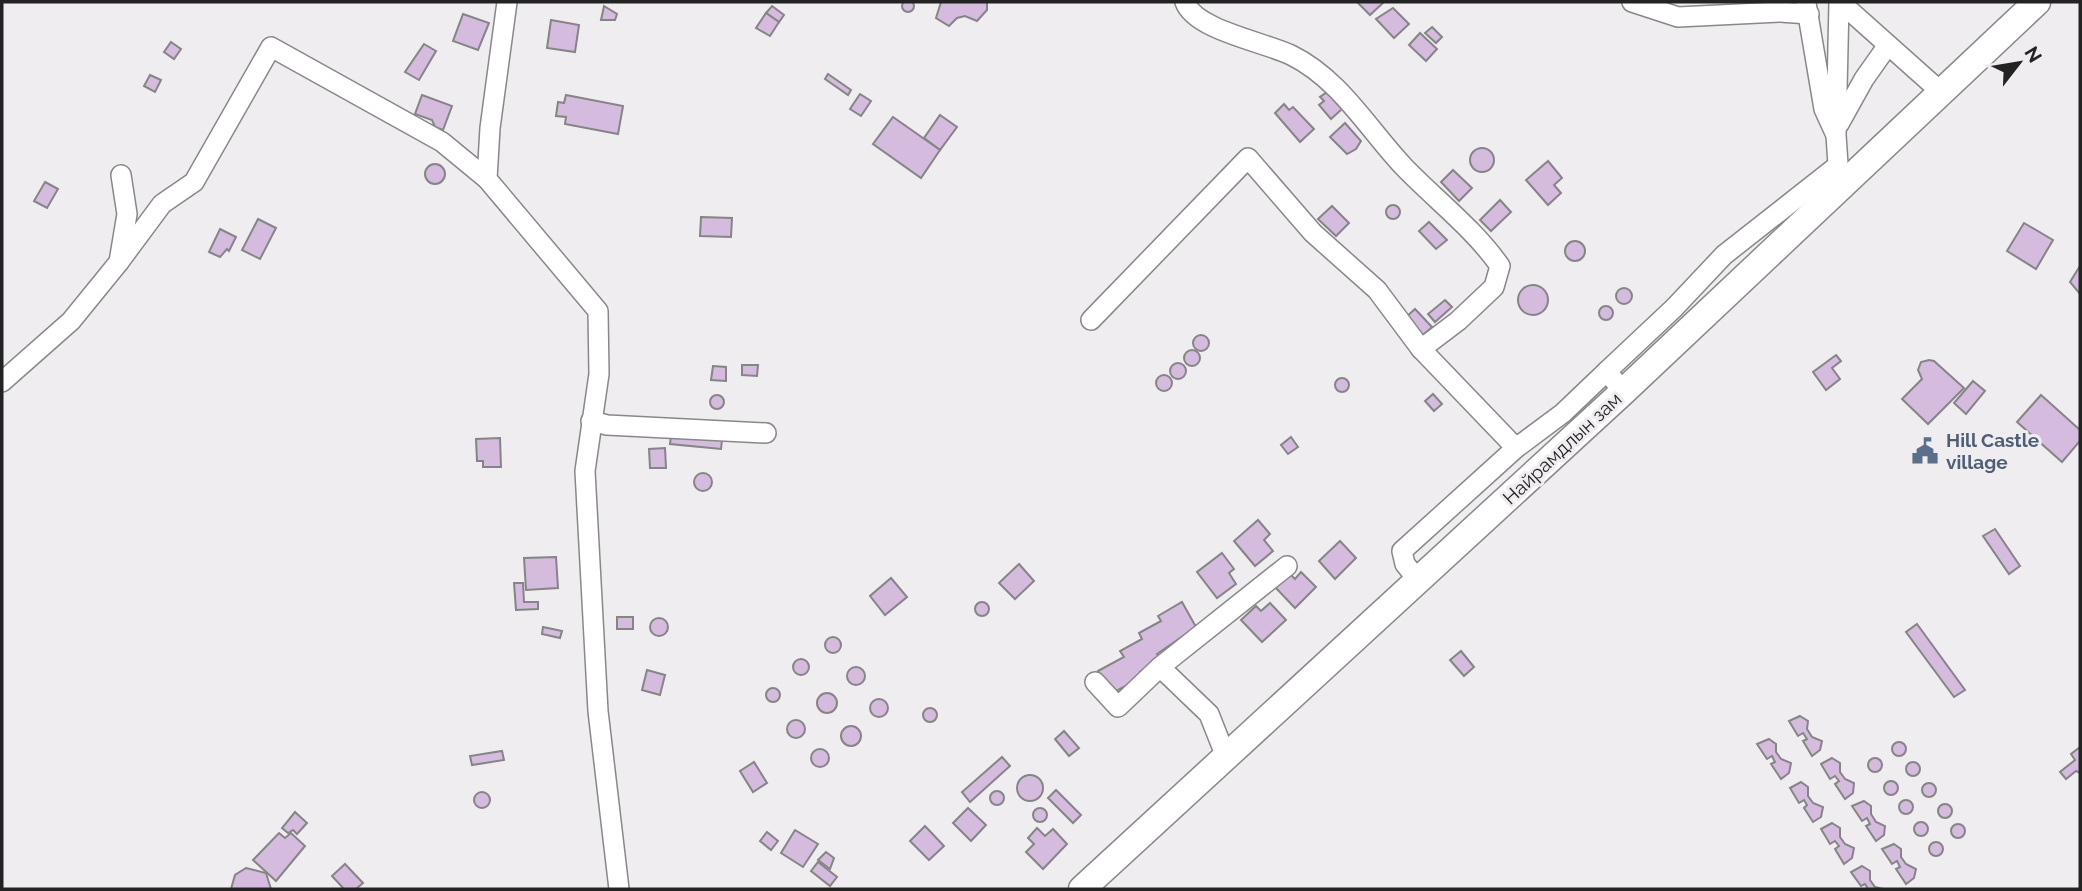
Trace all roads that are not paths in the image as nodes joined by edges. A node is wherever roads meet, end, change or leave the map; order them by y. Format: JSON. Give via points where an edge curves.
{"nodes":[{"id":1,"x":507,"y":2,"type":"edge"},
{"id":2,"x":1185,"y":2,"type":"edge"},
{"id":3,"x":1632,"y":2,"type":"edge"},
{"id":4,"x":1840,"y":2,"type":"edge"},
{"id":5,"x":2037,"y":2,"type":"edge"},
{"id":6,"x":1803,"y":6,"type":"edge"},
{"id":7,"x":1888,"y":45,"type":"junction"},
{"id":8,"x":1941,"y":92,"type":"junction"},
{"id":9,"x":1837,"y":132,"type":"junction"},
{"id":10,"x":121,"y":175,"type":"dead end"},
{"id":11,"x":1838,"y":177,"type":"junction"},
{"id":12,"x":487,"y":179,"type":"junction"},
{"id":13,"x":119,"y":262,"type":"junction"},
{"id":14,"x":1091,"y":320,"type":"dead end"},
{"id":15,"x":1420,"y":349,"type":"junction"},
{"id":16,"x":1615,"y":381,"type":"junction"},
{"id":17,"x":2,"y":382,"type":"edge"},
{"id":18,"x":591,"y":421,"type":"junction"},
{"id":19,"x":766,"y":433,"type":"dead end"},
{"id":20,"x":1516,"y":448,"type":"junction"},
{"id":21,"x":1287,"y":566,"type":"dead end"},
{"id":22,"x":1418,"y":580,"type":"junction"},
{"id":23,"x":1160,"y":667,"type":"junction"},
{"id":24,"x":1095,"y":682,"type":"dead end"},
{"id":25,"x":1226,"y":757,"type":"junction"},
{"id":26,"x":619,"y":889,"type":"edge"},
{"id":27,"x":1082,"y":889,"type":"edge"}],
"edges":[{"from":1,"to":12,"type":"street"},
{"from":2,"to":15,"type":"street","via":[[1188,12],[1209,24],[1292,56],[1329,81],[1404,166],[1486,246],[1500,267],[1494,287]]},
{"from":3,"to":6,"type":"street","via":[[1678,18]]},
{"from":4,"to":7,"type":"street"},
{"from":4,"to":9,"type":"street"},
{"from":5,"to":8,"type":"main road","name":"Найрамдлын зам"},
{"from":6,"to":9,"type":"street","via":[[1824,109]]},
{"from":7,"to":8,"type":"street"},
{"from":7,"to":9,"type":"street","via":[[1864,79]]},
{"from":8,"to":11,"type":"main road","name":"Найрамдлын зам"},
{"from":9,"to":11,"type":"street"},
{"from":10,"to":13,"type":"street","via":[[127,214]]},
{"from":11,"to":16,"type":"main road","name":"Найрамдлын зам"},
{"from":12,"to":13,"type":"street","via":[[442,142],[271,47],[194,182],[162,204]]},
{"from":12,"to":18,"type":"street","via":[[598,311],[599,373]]},
{"from":13,"to":17,"type":"street","via":[[71,321]]},
{"from":14,"to":15,"type":"street","via":[[1248,158],[1313,233],[1377,290]]},
{"from":15,"to":20,"type":"street"},
{"from":16,"to":20,"type":"street"},
{"from":16,"to":22,"type":"main road","name":"Найрамдлын зам"},
{"from":18,"to":19,"type":"street"},
{"from":18,"to":26,"type":"street","via":[[585,471],[597,712]]},
{"from":20,"to":22,"type":"street","via":[[1402,551],[1405,564]]},
{"from":21,"to":23,"type":"street"},
{"from":22,"to":25,"type":"main road","name":"Найрамдлын зам"},
{"from":23,"to":24,"type":"street","via":[[1118,707]]},
{"from":23,"to":25,"type":"street","via":[[1209,714]]},
{"from":25,"to":27,"type":"main road","name":"Найрамдлын зам"}]}
